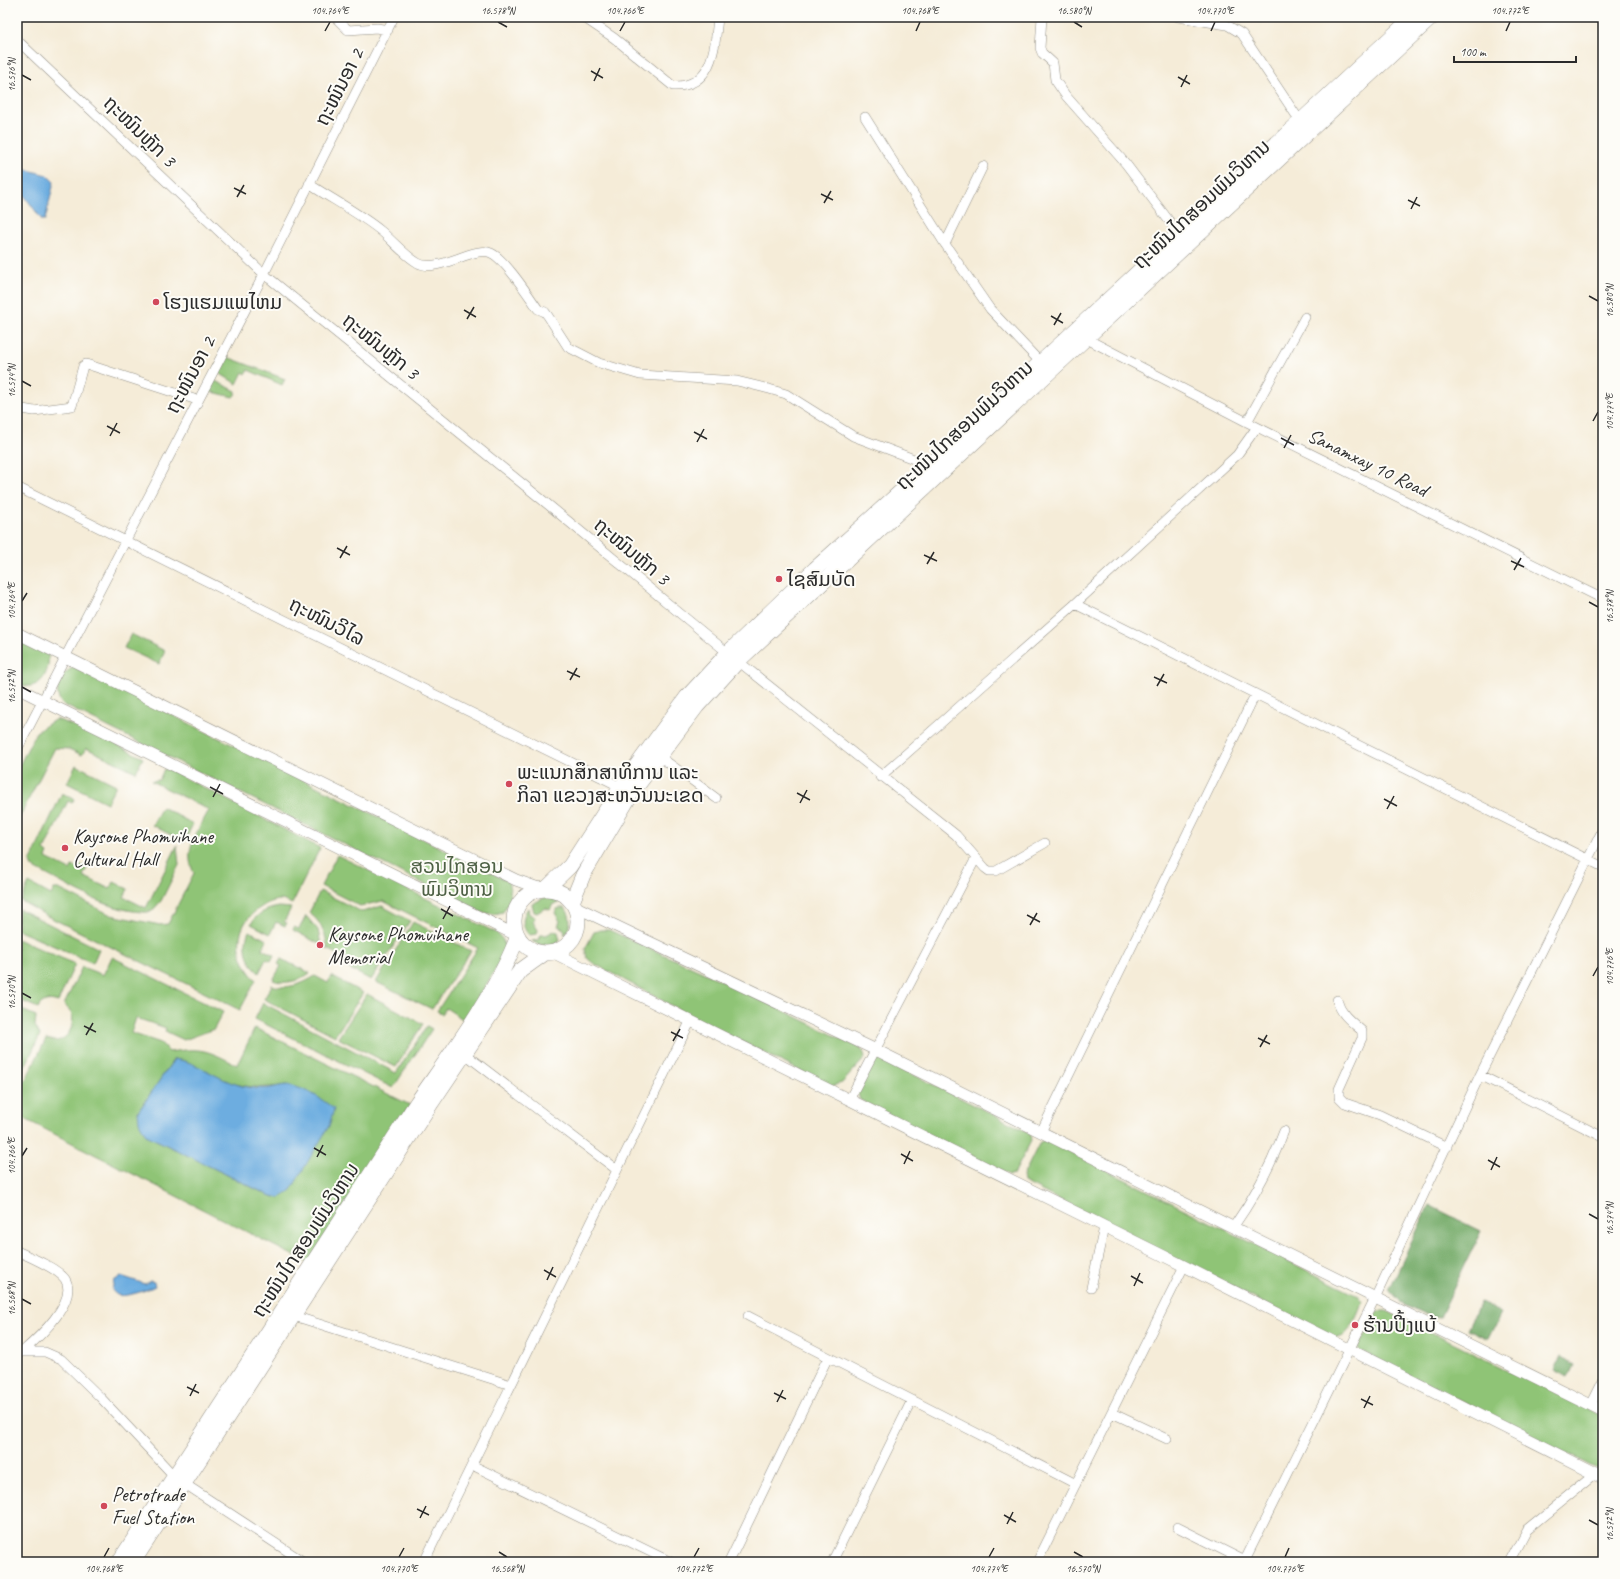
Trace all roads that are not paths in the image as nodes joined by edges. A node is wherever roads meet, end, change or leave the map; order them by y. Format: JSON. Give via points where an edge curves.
{"nodes":[{"id":1,"x":335,"y":17,"type":"edge"},
{"id":2,"x":394,"y":17,"type":"edge"},
{"id":3,"x":583,"y":17,"type":"edge"},
{"id":4,"x":718,"y":17,"type":"edge"},
{"id":5,"x":1042,"y":17,"type":"edge"},
{"id":6,"x":1178,"y":17,"type":"edge"},
{"id":7,"x":1413,"y":17,"type":"edge"},
{"id":8,"x":1432,"y":17,"type":"edge"},
{"id":9,"x":388,"y":30,"type":"junction"},
{"id":10,"x":17,"y":40,"type":"edge"},
{"id":11,"x":864,"y":117,"type":"dead end"},
{"id":12,"x":1300,"y":121,"type":"junction"},
{"id":13,"x":983,"y":166,"type":"dead end"},
{"id":14,"x":309,"y":184,"type":"junction"},
{"id":15,"x":1179,"y":234,"type":"junction"},
{"id":16,"x":945,"y":244,"type":"junction"},
{"id":17,"x":264,"y":274,"type":"junction"},
{"id":18,"x":1305,"y":317,"type":"dead end"},
{"id":19,"x":1081,"y":335,"type":"junction"},
{"id":20,"x":1041,"y":363,"type":"junction"},
{"id":21,"x":197,"y":400,"type":"junction"},
{"id":22,"x":17,"y":408,"type":"edge"},
{"id":23,"x":1247,"y":422,"type":"junction"},
{"id":24,"x":1257,"y":427,"type":"junction"},
{"id":25,"x":927,"y":468,"type":"junction"},
{"id":26,"x":17,"y":487,"type":"edge"},
{"id":27,"x":863,"y":536,"type":"junction"},
{"id":28,"x":125,"y":540,"type":"junction"},
{"id":29,"x":1603,"y":599,"type":"edge"},
{"id":30,"x":1075,"y":604,"type":"junction"},
{"id":31,"x":17,"y":633,"type":"edge"},
{"id":32,"x":65,"y":657,"type":"junction"},
{"id":33,"x":733,"y":657,"type":"junction"},
{"id":34,"x":17,"y":688,"type":"edge"},
{"id":35,"x":1255,"y":695,"type":"junction"},
{"id":36,"x":42,"y":700,"type":"junction"},
{"id":37,"x":17,"y":750,"type":"edge"},
{"id":38,"x":659,"y":756,"type":"junction"},
{"id":39,"x":880,"y":777,"type":"junction"},
{"id":40,"x":621,"y":787,"type":"junction"},
{"id":41,"x":716,"y":798,"type":"dead end"},
{"id":42,"x":1603,"y":829,"type":"edge"},
{"id":43,"x":1045,"y":843,"type":"dead end"},
{"id":44,"x":976,"y":858,"type":"junction"},
{"id":45,"x":1588,"y":860,"type":"junction"},
{"id":46,"x":1603,"y":867,"type":"edge"},
{"id":47,"x":544,"y":889,"type":"junction"},
{"id":48,"x":573,"y":904,"type":"junction"},
{"id":49,"x":518,"y":936,"type":"junction"},
{"id":50,"x":548,"y":952,"type":"junction"},
{"id":51,"x":1337,"y":1000,"type":"dead end"},
{"id":52,"x":690,"y":1022,"type":"junction"},
{"id":53,"x":467,"y":1044,"type":"junction"},
{"id":54,"x":876,"y":1050,"type":"junction"},
{"id":55,"x":1480,"y":1075,"type":"junction"},
{"id":56,"x":849,"y":1100,"type":"junction"},
{"id":57,"x":1284,"y":1131,"type":"dead end"},
{"id":58,"x":1041,"y":1132,"type":"junction"},
{"id":59,"x":1603,"y":1137,"type":"edge"},
{"id":60,"x":1447,"y":1147,"type":"junction"},
{"id":61,"x":618,"y":1170,"type":"junction"},
{"id":62,"x":1234,"y":1226,"type":"junction"},
{"id":63,"x":1104,"y":1227,"type":"junction"},
{"id":64,"x":17,"y":1251,"type":"edge"},
{"id":65,"x":1184,"y":1266,"type":"junction"},
{"id":66,"x":1091,"y":1288,"type":"dead end"},
{"id":67,"x":1375,"y":1298,"type":"junction"},
{"id":68,"x":294,"y":1316,"type":"junction"},
{"id":69,"x":748,"y":1316,"type":"dead end"},
{"id":70,"x":1349,"y":1350,"type":"junction"},
{"id":71,"x":20,"y":1353,"type":"edge"},
{"id":72,"x":828,"y":1357,"type":"junction"},
{"id":73,"x":1603,"y":1381,"type":"edge"},
{"id":74,"x":511,"y":1385,"type":"junction"},
{"id":75,"x":912,"y":1400,"type":"junction"},
{"id":76,"x":1591,"y":1405,"type":"junction"},
{"id":77,"x":1603,"y":1411,"type":"edge"},
{"id":78,"x":1112,"y":1413,"type":"junction"},
{"id":79,"x":1167,"y":1439,"type":"dead end"},
{"id":80,"x":472,"y":1465,"type":"junction"},
{"id":81,"x":1599,"y":1475,"type":"edge"},
{"id":82,"x":180,"y":1481,"type":"junction"},
{"id":83,"x":1076,"y":1484,"type":"junction"},
{"id":84,"x":1177,"y":1527,"type":"dead end"},
{"id":85,"x":118,"y":1562,"type":"edge"},
{"id":86,"x":133,"y":1562,"type":"edge"},
{"id":87,"x":304,"y":1562,"type":"edge"},
{"id":88,"x":424,"y":1562,"type":"edge"},
{"id":89,"x":671,"y":1562,"type":"edge"},
{"id":90,"x":730,"y":1562,"type":"edge"},
{"id":91,"x":832,"y":1562,"type":"edge"},
{"id":92,"x":1037,"y":1562,"type":"edge"},
{"id":93,"x":1245,"y":1562,"type":"edge"},
{"id":94,"x":1509,"y":1562,"type":"edge"}],
"edges":[{"from":1,"to":9,"type":"street","via":[[348,30]]},
{"from":2,"to":9,"type":"street","name":"ຖະໜົນອາ 2"},
{"from":3,"to":4,"type":"street","via":[[614,38],[673,86],[683,86],[704,74],[708,68],[715,48]]},
{"from":5,"to":15,"type":"street","via":[[1040,48],[1054,63],[1056,80],[1066,96],[1126,164]]},
{"from":6,"to":12,"type":"street","via":[[1227,25],[1242,34]]},
{"from":7,"to":12,"type":"highway","name":"ຖະໜົນໄກສອນພົມວິຫານ"},
{"from":8,"to":19,"type":"highway","name":"ຖະໜົນໄກສອນພົມວິຫານ"},
{"from":9,"to":14,"type":"street","name":"ຖະໜົນອາ 2"},
{"from":10,"to":17,"type":"street","name":"ຖະໜົນຫຼັກ 3"},
{"from":11,"to":16,"type":"street"},
{"from":12,"to":15,"type":"highway","name":"ຖະໜົນໄກສອນພົມວິຫານ"},
{"from":13,"to":16,"type":"street"},
{"from":14,"to":17,"type":"street","name":"ຖະໜົນອາ 2"},
{"from":14,"to":25,"type":"street","via":[[380,230],[424,266],[481,252],[491,252],[538,309],[545,312],[568,347],[599,363],[640,376],[737,381],[786,394],[853,436],[919,461]]},
{"from":15,"to":19,"type":"highway","name":"ຖະໜົນໄກສອນພົມວິຫານ"},
{"from":16,"to":20,"type":"street","via":[[990,308]]},
{"from":17,"to":21,"type":"street","name":"ຖະໜົນອາ 2"},
{"from":17,"to":33,"type":"street","name":"ຖະໜົນຫຼັກ 3"},
{"from":18,"to":23,"type":"street"},
{"from":19,"to":20,"type":"highway","name":"ຖະໜົນໄກສອນພົມວິຫານ"},
{"from":19,"to":23,"type":"street","name":"Sanamxay 10 Road"},
{"from":19,"to":27,"type":"highway","name":"ຖະໜົນໄກສອນພົມວິຫານ"},
{"from":20,"to":25,"type":"highway","name":"ຖະໜົນໄກສອນພົມວິຫານ"},
{"from":21,"to":22,"type":"street","via":[[86,364],[83,366],[72,406],[34,411]]},
{"from":21,"to":28,"type":"street","name":"ຖະໜົນອາ 2"},
{"from":23,"to":24,"type":"street","name":"Sanamxay 10 Road"},
{"from":24,"to":29,"type":"street","name":"Sanamxay 10 Road"},
{"from":24,"to":30,"type":"street","via":[[1237,455]]},
{"from":25,"to":27,"type":"highway","name":"ຖະໜົນໄກສອນພົມວິຫານ"},
{"from":26,"to":28,"type":"street","name":"ຖະໜົນວິໄລ"},
{"from":27,"to":33,"type":"highway","name":"ຖະໜົນໄກສອນພົມວິຫານ"},
{"from":28,"to":32,"type":"street","name":"ຖະໜົນອາ 2"},
{"from":28,"to":40,"type":"street","name":"ຖະໜົນວິໄລ"},
{"from":30,"to":35,"type":"street"},
{"from":30,"to":39,"type":"street"},
{"from":31,"to":32,"type":"street"},
{"from":32,"to":36,"type":"street","name":"ຖະໜົນອາ 2"},
{"from":32,"to":47,"type":"street","via":[[516,880]]},
{"from":33,"to":38,"type":"highway","name":"ຖະໜົນໄກສອນພົມວິຫານ"},
{"from":33,"to":39,"type":"street","name":"ຖະໜົນຫຼັກ 3"},
{"from":33,"to":40,"type":"highway","name":"ຖະໜົນໄກສອນພົມວິຫານ","via":[[687,698]]},
{"from":34,"to":36,"type":"street"},
{"from":35,"to":45,"type":"street"},
{"from":35,"to":58,"type":"street"},
{"from":36,"to":37,"type":"street","name":"ຖະໜົນອາ 2"},
{"from":36,"to":49,"type":"street"},
{"from":38,"to":41,"type":"street"},
{"from":38,"to":48,"type":"highway","name":"ຖະໜົນໄກສອນພົມວິຫານ","via":[[632,794],[583,874]]},
{"from":39,"to":44,"type":"street","name":"ຖະໜົນຫຼັກ 3","via":[[956,835]]},
{"from":40,"to":47,"type":"highway","name":"ຖະໜົນໄກສອນພົມວິຫານ","via":[[570,866]]},
{"from":42,"to":45,"type":"street"},
{"from":43,"to":44,"type":"street","name":"ຖະໜົນຫຼັກ 3","via":[[996,871],[989,871]]},
{"from":44,"to":54,"type":"street"},
{"from":45,"to":46,"type":"street"},
{"from":45,"to":55,"type":"street"},
{"from":47,"to":48,"type":"highway","via":[[558,891]]},
{"from":47,"to":49,"type":"highway","via":[[524,897],[517,907],[514,919]]},
{"from":48,"to":50,"type":"highway","via":[[578,923],[575,935],[568,944]]},
{"from":48,"to":54,"type":"street"},
{"from":49,"to":50,"type":"highway","via":[[529,948]]},
{"from":49,"to":53,"type":"highway","name":"ຖະໜົນໄກສອນພົມວິຫານ","via":[[508,964]]},
{"from":50,"to":52,"type":"street"},
{"from":50,"to":53,"type":"highway","name":"ຖະໜົນໄກສອນພົມວິຫານ","via":[[520,971]]},
{"from":51,"to":60,"type":"street","via":[[1346,1018],[1362,1031],[1362,1038],[1339,1089],[1339,1097],[1345,1103]]},
{"from":52,"to":56,"type":"street"},
{"from":52,"to":61,"type":"street"},
{"from":53,"to":61,"type":"street"},
{"from":53,"to":68,"type":"highway","name":"ຖະໜົນໄກສອນພົມວິຫານ"},
{"from":53,"to":82,"type":"highway","name":"ຖະໜົນໄກສອນພົມວິຫານ","via":[[412,1111]]},
{"from":54,"to":56,"type":"street"},
{"from":54,"to":58,"type":"street"},
{"from":55,"to":59,"type":"street"},
{"from":55,"to":60,"type":"street"},
{"from":56,"to":63,"type":"street"},
{"from":57,"to":62,"type":"street","via":[[1274,1158],[1255,1195]]},
{"from":58,"to":62,"type":"street"},
{"from":60,"to":67,"type":"street"},
{"from":61,"to":74,"type":"street"},
{"from":62,"to":67,"type":"street"},
{"from":63,"to":65,"type":"street"},
{"from":63,"to":66,"type":"street"},
{"from":64,"to":71,"type":"street","via":[[56,1271],[64,1278],[68,1289],[50,1325]]},
{"from":65,"to":70,"type":"street"},
{"from":65,"to":78,"type":"street"},
{"from":67,"to":70,"type":"street"},
{"from":67,"to":76,"type":"street"},
{"from":68,"to":74,"type":"street"},
{"from":68,"to":82,"type":"highway","name":"ຖະໜົນໄກສອນພົມວິຫານ"},
{"from":69,"to":72,"type":"street"},
{"from":70,"to":81,"type":"street"},
{"from":70,"to":93,"type":"street"},
{"from":71,"to":82,"type":"street","via":[[45,1352],[61,1359],[100,1396]]},
{"from":72,"to":75,"type":"street"},
{"from":72,"to":90,"type":"street"},
{"from":73,"to":76,"type":"street"},
{"from":74,"to":80,"type":"street"},
{"from":75,"to":83,"type":"street"},
{"from":75,"to":91,"type":"street"},
{"from":76,"to":77,"type":"street"},
{"from":78,"to":79,"type":"street"},
{"from":78,"to":83,"type":"street"},
{"from":80,"to":88,"type":"street"},
{"from":80,"to":89,"type":"street"},
{"from":81,"to":94,"type":"street","via":[[1526,1530]]},
{"from":82,"to":85,"type":"highway","name":"ຖະໜົນໄກສອນພົມວິຫານ"},
{"from":82,"to":86,"type":"highway","name":"ຖະໜົນໄກສອນພົມວິຫານ"},
{"from":82,"to":87,"type":"street"},
{"from":83,"to":92,"type":"street"},
{"from":84,"to":93,"type":"street"}]}
